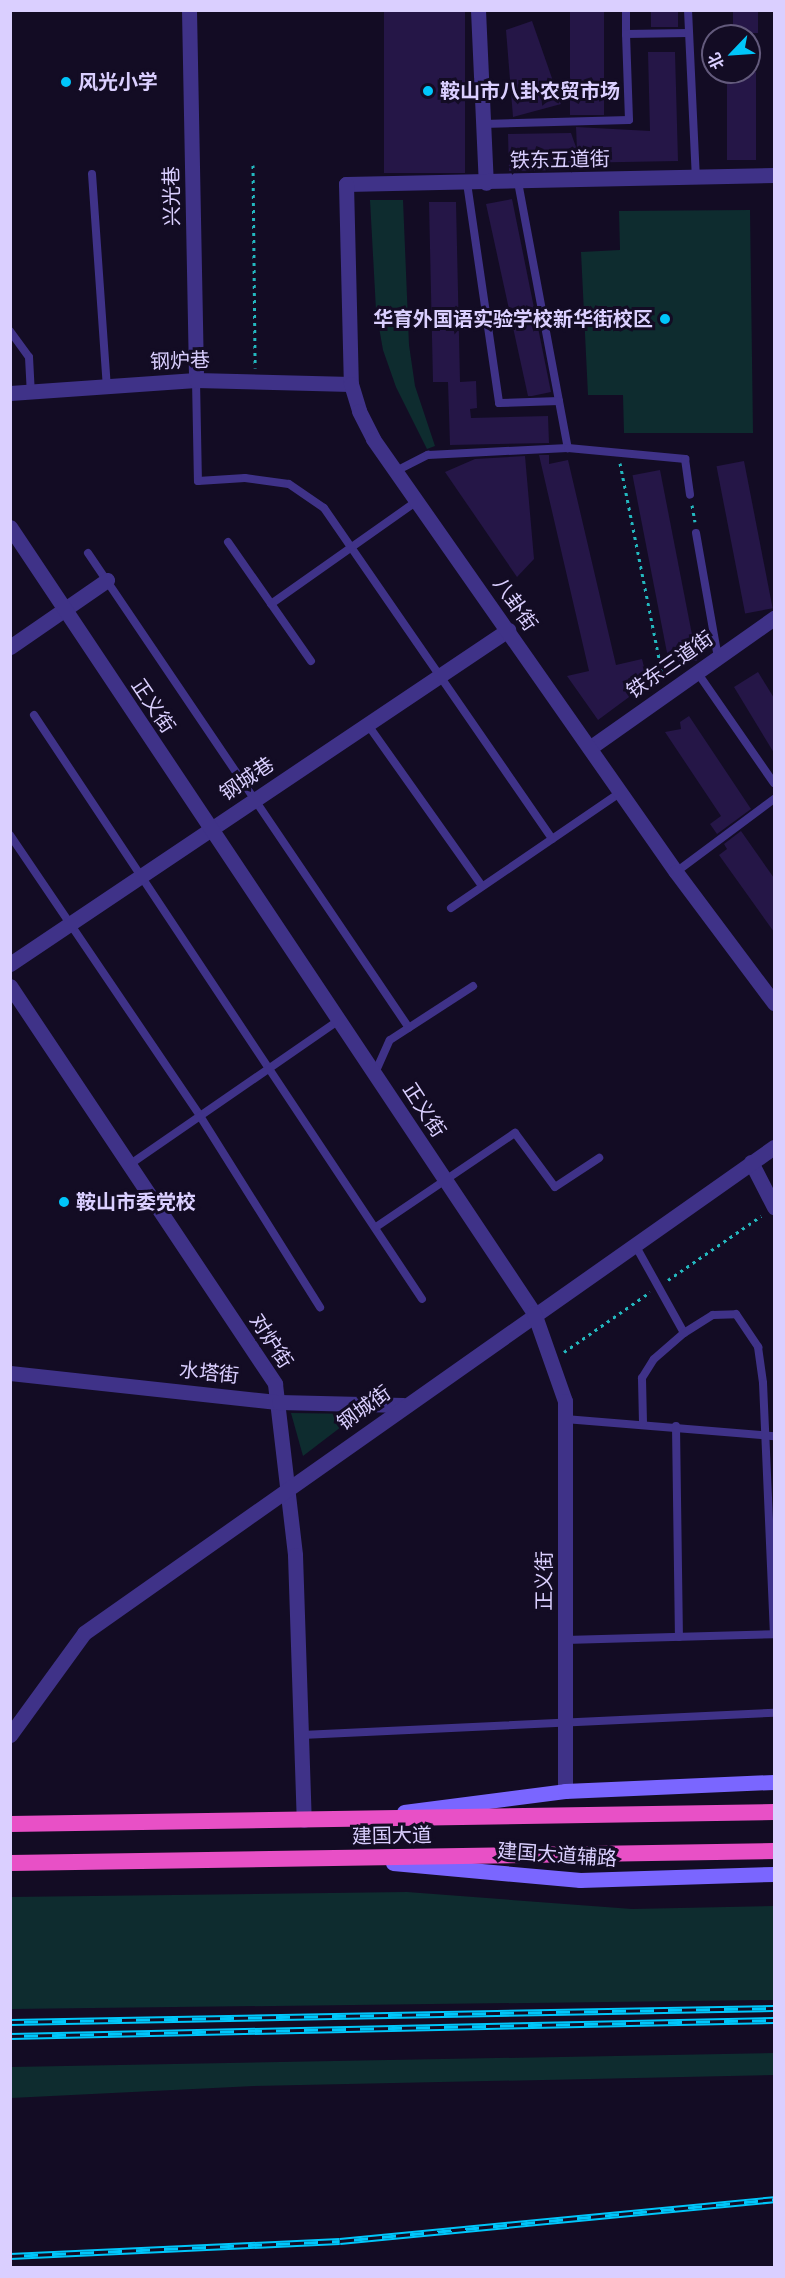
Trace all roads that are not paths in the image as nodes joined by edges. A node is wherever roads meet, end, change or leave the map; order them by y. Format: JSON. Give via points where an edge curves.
{"nodes":[{"id":1,"x":189,"y":10,"type":"edge"},
{"id":2,"x":478,"y":10,"type":"edge"},
{"id":3,"x":626,"y":10,"type":"edge"},
{"id":4,"x":688,"y":10,"type":"edge"},
{"id":5,"x":689,"y":33,"type":"junction"},
{"id":6,"x":626,"y":34,"type":"junction"},
{"id":7,"x":483,"y":124,"type":"junction"},
{"id":8,"x":92,"y":174,"type":"dead end"},
{"id":9,"x":774,"y":175,"type":"edge"},
{"id":10,"x":696,"y":177,"type":"junction"},
{"id":11,"x":518,"y":182,"type":"junction"},
{"id":12,"x":467,"y":183,"type":"junction"},
{"id":13,"x":486,"y":183,"type":"junction"},
{"id":14,"x":346,"y":184,"type":"joint"},
{"id":15,"x":10,"y":332,"type":"edge"},
{"id":16,"x":196,"y":380,"type":"junction"},
{"id":17,"x":351,"y":384,"type":"junction"},
{"id":18,"x":107,"y":386,"type":"junction"},
{"id":19,"x":31,"y":392,"type":"junction"},
{"id":20,"x":10,"y":393,"type":"edge"},
{"id":21,"x":559,"y":401,"type":"junction"},
{"id":22,"x":568,"y":448,"type":"junction"},
{"id":23,"x":396,"y":471,"type":"junction"},
{"id":24,"x":690,"y":495,"type":"road end"},
{"id":25,"x":417,"y":501,"type":"junction"},
{"id":26,"x":10,"y":527,"type":"edge"},
{"id":27,"x":696,"y":533,"type":"road end"},
{"id":28,"x":228,"y":542,"type":"dead end"},
{"id":29,"x":351,"y":548,"type":"junction"},
{"id":30,"x":88,"y":553,"type":"dead end"},
{"id":31,"x":107,"y":580,"type":"junction"},
{"id":32,"x":271,"y":604,"type":"junction"},
{"id":33,"x":64,"y":611,"type":"junction"},
{"id":34,"x":774,"y":619,"type":"edge"},
{"id":35,"x":507,"y":630,"type":"junction"},
{"id":36,"x":10,"y":647,"type":"edge"},
{"id":37,"x":718,"y":658,"type":"junction"},
{"id":38,"x":311,"y":661,"type":"dead end"},
{"id":39,"x":698,"y":672,"type":"junction"},
{"id":40,"x":441,"y":676,"type":"junction"},
{"id":41,"x":34,"y":715,"type":"dead end"},
{"id":42,"x":368,"y":725,"type":"junction"},
{"id":43,"x":591,"y":747,"type":"junction"},
{"id":44,"x":774,"y":783,"type":"edge"},
{"id":45,"x":621,"y":792,"type":"junction"},
{"id":46,"x":256,"y":797,"type":"junction"},
{"id":47,"x":774,"y":799,"type":"edge"},
{"id":48,"x":210,"y":830,"type":"junction"},
{"id":49,"x":10,"y":835,"type":"edge"},
{"id":50,"x":552,"y":839,"type":"junction"},
{"id":51,"x":676,"y":872,"type":"junction"},
{"id":52,"x":143,"y":875,"type":"junction"},
{"id":53,"x":482,"y":886,"type":"junction"},
{"id":54,"x":451,"y":908,"type":"dead end"},
{"id":55,"x":71,"y":924,"type":"junction"},
{"id":56,"x":10,"y":964,"type":"edge"},
{"id":57,"x":10,"y":986,"type":"edge"},
{"id":58,"x":474,"y":986,"type":"dead end"},
{"id":59,"x":774,"y":1003,"type":"edge"},
{"id":60,"x":338,"y":1021,"type":"junction"},
{"id":61,"x":409,"y":1028,"type":"junction"},
{"id":62,"x":270,"y":1068,"type":"junction"},
{"id":63,"x":375,"y":1073,"type":"junction"},
{"id":64,"x":200,"y":1116,"type":"junction"},
{"id":65,"x":774,"y":1147,"type":"edge"},
{"id":66,"x":599,"y":1158,"type":"dead end"},
{"id":67,"x":751,"y":1162,"type":"junction"},
{"id":68,"x":129,"y":1165,"type":"junction"},
{"id":69,"x":444,"y":1178,"type":"junction"},
{"id":70,"x":774,"y":1208,"type":"edge"},
{"id":71,"x":376,"y":1227,"type":"junction"},
{"id":72,"x":634,"y":1243,"type":"junction"},
{"id":73,"x":422,"y":1299,"type":"dead end"},
{"id":74,"x":320,"y":1307,"type":"dead end"},
{"id":75,"x":534,"y":1313,"type":"junction"},
{"id":76,"x":684,"y":1333,"type":"junction"},
{"id":77,"x":10,"y":1373,"type":"edge"},
{"id":78,"x":279,"y":1402,"type":"junction"},
{"id":79,"x":403,"y":1405,"type":"junction"},
{"id":80,"x":565,"y":1419,"type":"junction"},
{"id":81,"x":643,"y":1423,"type":"junction"},
{"id":82,"x":676,"y":1426,"type":"junction"},
{"id":83,"x":770,"y":1436,"type":"edge"},
{"id":84,"x":288,"y":1490,"type":"junction"},
{"id":85,"x":774,"y":1634,"type":"edge"},
{"id":86,"x":680,"y":1637,"type":"junction"},
{"id":87,"x":565,"y":1640,"type":"junction"},
{"id":88,"x":774,"y":1713,"type":"edge"},
{"id":89,"x":564,"y":1723,"type":"junction"},
{"id":90,"x":10,"y":1735,"type":"edge"},
{"id":91,"x":302,"y":1735,"type":"junction"},
{"id":92,"x":774,"y":1782,"type":"edge"},
{"id":93,"x":565,"y":1791,"type":"junction"},
{"id":94,"x":768,"y":1812,"type":"edge"},
{"id":95,"x":345,"y":1819,"type":"junction"},
{"id":96,"x":304,"y":1820,"type":"junction"},
{"id":97,"x":10,"y":1824,"type":"edge"},
{"id":98,"x":768,"y":1851,"type":"edge"},
{"id":99,"x":336,"y":1858,"type":"junction"},
{"id":100,"x":10,"y":1863,"type":"edge"},
{"id":101,"x":774,"y":1874,"type":"edge"}],
"edges":[{"from":1,"to":16,"type":"street","name":"兴光巷"},
{"from":2,"to":7,"type":"street"},
{"from":3,"to":6,"type":"lane"},
{"from":4,"to":5,"type":"lane"},
{"from":5,"to":6,"type":"lane"},
{"from":5,"to":10,"type":"lane"},
{"from":6,"to":7,"type":"lane","via":[[629,120]]},
{"from":7,"to":13,"type":"street"},
{"from":8,"to":18,"type":"lane"},
{"from":9,"to":10,"type":"street","name":"铁东五道街"},
{"from":10,"to":11,"type":"street","name":"铁东五道街"},
{"from":11,"to":13,"type":"street","name":"铁东五道街"},
{"from":11,"to":21,"type":"lane"},
{"from":12,"to":13,"type":"street","name":"铁东五道街"},
{"from":12,"to":14,"type":"street","name":"铁东五道街"},
{"from":12,"to":21,"type":"lane","via":[[499,403]]},
{"from":14,"to":17,"type":"street","name":"八卦街"},
{"from":15,"to":19,"type":"lane","via":[[29,357]]},
{"from":16,"to":17,"type":"street","name":"钢炉巷"},
{"from":16,"to":18,"type":"street","name":"钢炉巷"},
{"from":16,"to":29,"type":"lane","via":[[198,480],[245,478],[289,484],[324,508]]},
{"from":17,"to":23,"type":"street","name":"八卦街","via":[[359,411]]},
{"from":18,"to":19,"type":"street","name":"钢炉巷"},
{"from":19,"to":20,"type":"street","name":"钢炉巷"},
{"from":21,"to":22,"type":"lane"},
{"from":22,"to":23,"type":"lane","via":[[428,455]]},
{"from":22,"to":24,"type":"lane","via":[[685,459]]},
{"from":23,"to":25,"type":"street","name":"八卦街"},
{"from":25,"to":29,"type":"lane"},
{"from":25,"to":35,"type":"street","name":"八卦街"},
{"from":26,"to":33,"type":"street","name":"正义街"},
{"from":27,"to":37,"type":"lane"},
{"from":28,"to":32,"type":"lane"},
{"from":29,"to":32,"type":"lane"},
{"from":29,"to":40,"type":"lane"},
{"from":30,"to":31,"type":"lane"},
{"from":31,"to":33,"type":"street"},
{"from":31,"to":46,"type":"lane"},
{"from":32,"to":38,"type":"lane"},
{"from":33,"to":36,"type":"street"},
{"from":33,"to":48,"type":"street","name":"正义街"},
{"from":34,"to":37,"type":"street","name":"铁东三道街"},
{"from":35,"to":40,"type":"street","name":"钢城巷"},
{"from":35,"to":43,"type":"street","name":"八卦街"},
{"from":37,"to":39,"type":"street","name":"铁东三道街"},
{"from":39,"to":43,"type":"street","name":"铁东三道街"},
{"from":39,"to":44,"type":"lane"},
{"from":40,"to":42,"type":"street","name":"钢城巷"},
{"from":40,"to":50,"type":"lane"},
{"from":41,"to":52,"type":"lane"},
{"from":42,"to":46,"type":"street","name":"钢城巷"},
{"from":42,"to":53,"type":"lane"},
{"from":43,"to":45,"type":"street","name":"八卦街"},
{"from":45,"to":50,"type":"lane"},
{"from":45,"to":51,"type":"street","name":"八卦街"},
{"from":46,"to":48,"type":"street","name":"钢城巷"},
{"from":46,"to":61,"type":"lane"},
{"from":47,"to":51,"type":"lane"},
{"from":48,"to":52,"type":"street","name":"钢城巷"},
{"from":48,"to":60,"type":"street","name":"正义街"},
{"from":49,"to":55,"type":"lane"},
{"from":50,"to":53,"type":"lane"},
{"from":51,"to":59,"type":"street","name":"八卦街"},
{"from":52,"to":55,"type":"street","name":"钢城巷"},
{"from":52,"to":62,"type":"lane"},
{"from":53,"to":54,"type":"lane"},
{"from":55,"to":56,"type":"street","name":"钢城巷"},
{"from":55,"to":64,"type":"lane"},
{"from":57,"to":68,"type":"street","name":"对炉街"},
{"from":58,"to":61,"type":"lane"},
{"from":60,"to":62,"type":"lane"},
{"from":60,"to":63,"type":"street","name":"正义街"},
{"from":61,"to":63,"type":"lane","via":[[390,1040]]},
{"from":62,"to":64,"type":"lane"},
{"from":62,"to":71,"type":"lane"},
{"from":63,"to":69,"type":"street","name":"正义街"},
{"from":64,"to":68,"type":"lane"},
{"from":64,"to":74,"type":"lane"},
{"from":65,"to":67,"type":"street","name":"钢城街"},
{"from":66,"to":69,"type":"lane","via":[[555,1187],[515,1132]]},
{"from":67,"to":70,"type":"street"},
{"from":67,"to":72,"type":"street","name":"钢城街"},
{"from":68,"to":78,"type":"street","name":"对炉街","via":[[275,1384]]},
{"from":69,"to":71,"type":"lane"},
{"from":69,"to":75,"type":"street","name":"正义街"},
{"from":71,"to":73,"type":"lane"},
{"from":72,"to":75,"type":"street","name":"钢城街"},
{"from":72,"to":76,"type":"lane"},
{"from":75,"to":79,"type":"street","name":"钢城街"},
{"from":75,"to":80,"type":"street","name":"正义街","via":[[559,1380]]},
{"from":76,"to":81,"type":"lane","via":[[654,1359],[642,1378]]},
{"from":76,"to":83,"type":"lane","via":[[713,1315],[736,1314],[758,1347]]},
{"from":77,"to":78,"type":"street","name":"水塔街"},
{"from":78,"to":79,"type":"street","name":"水塔街"},
{"from":78,"to":84,"type":"street","name":"对炉街"},
{"from":79,"to":84,"type":"street","name":"钢城街"},
{"from":80,"to":81,"type":"lane"},
{"from":80,"to":87,"type":"street","name":"正义街"},
{"from":81,"to":82,"type":"lane"},
{"from":82,"to":83,"type":"lane"},
{"from":82,"to":86,"type":"lane"},
{"from":83,"to":85,"type":"lane"},
{"from":84,"to":90,"type":"street","name":"钢城街","via":[[84,1633]]},
{"from":84,"to":91,"type":"street","name":"对炉街","via":[[295,1556]]},
{"from":85,"to":86,"type":"lane"},
{"from":86,"to":87,"type":"lane"},
{"from":87,"to":89,"type":"street","name":"正义街"},
{"from":88,"to":89,"type":"lane"},
{"from":89,"to":91,"type":"lane"},
{"from":89,"to":93,"type":"street","name":"正义街"},
{"from":91,"to":96,"type":"street","name":"对炉街"},
{"from":92,"to":93,"type":"main road"},
{"from":93,"to":95,"type":"main road"},
{"from":94,"to":95,"type":"highway"},
{"from":95,"to":96,"type":"highway"},
{"from":96,"to":97,"type":"highway"},
{"from":98,"to":99,"type":"highway","name":"建国大道"},
{"from":99,"to":100,"type":"highway","name":"建国大道"},
{"from":99,"to":101,"type":"main road","name":"建国大道辅路","via":[[580,1880]]}]}
